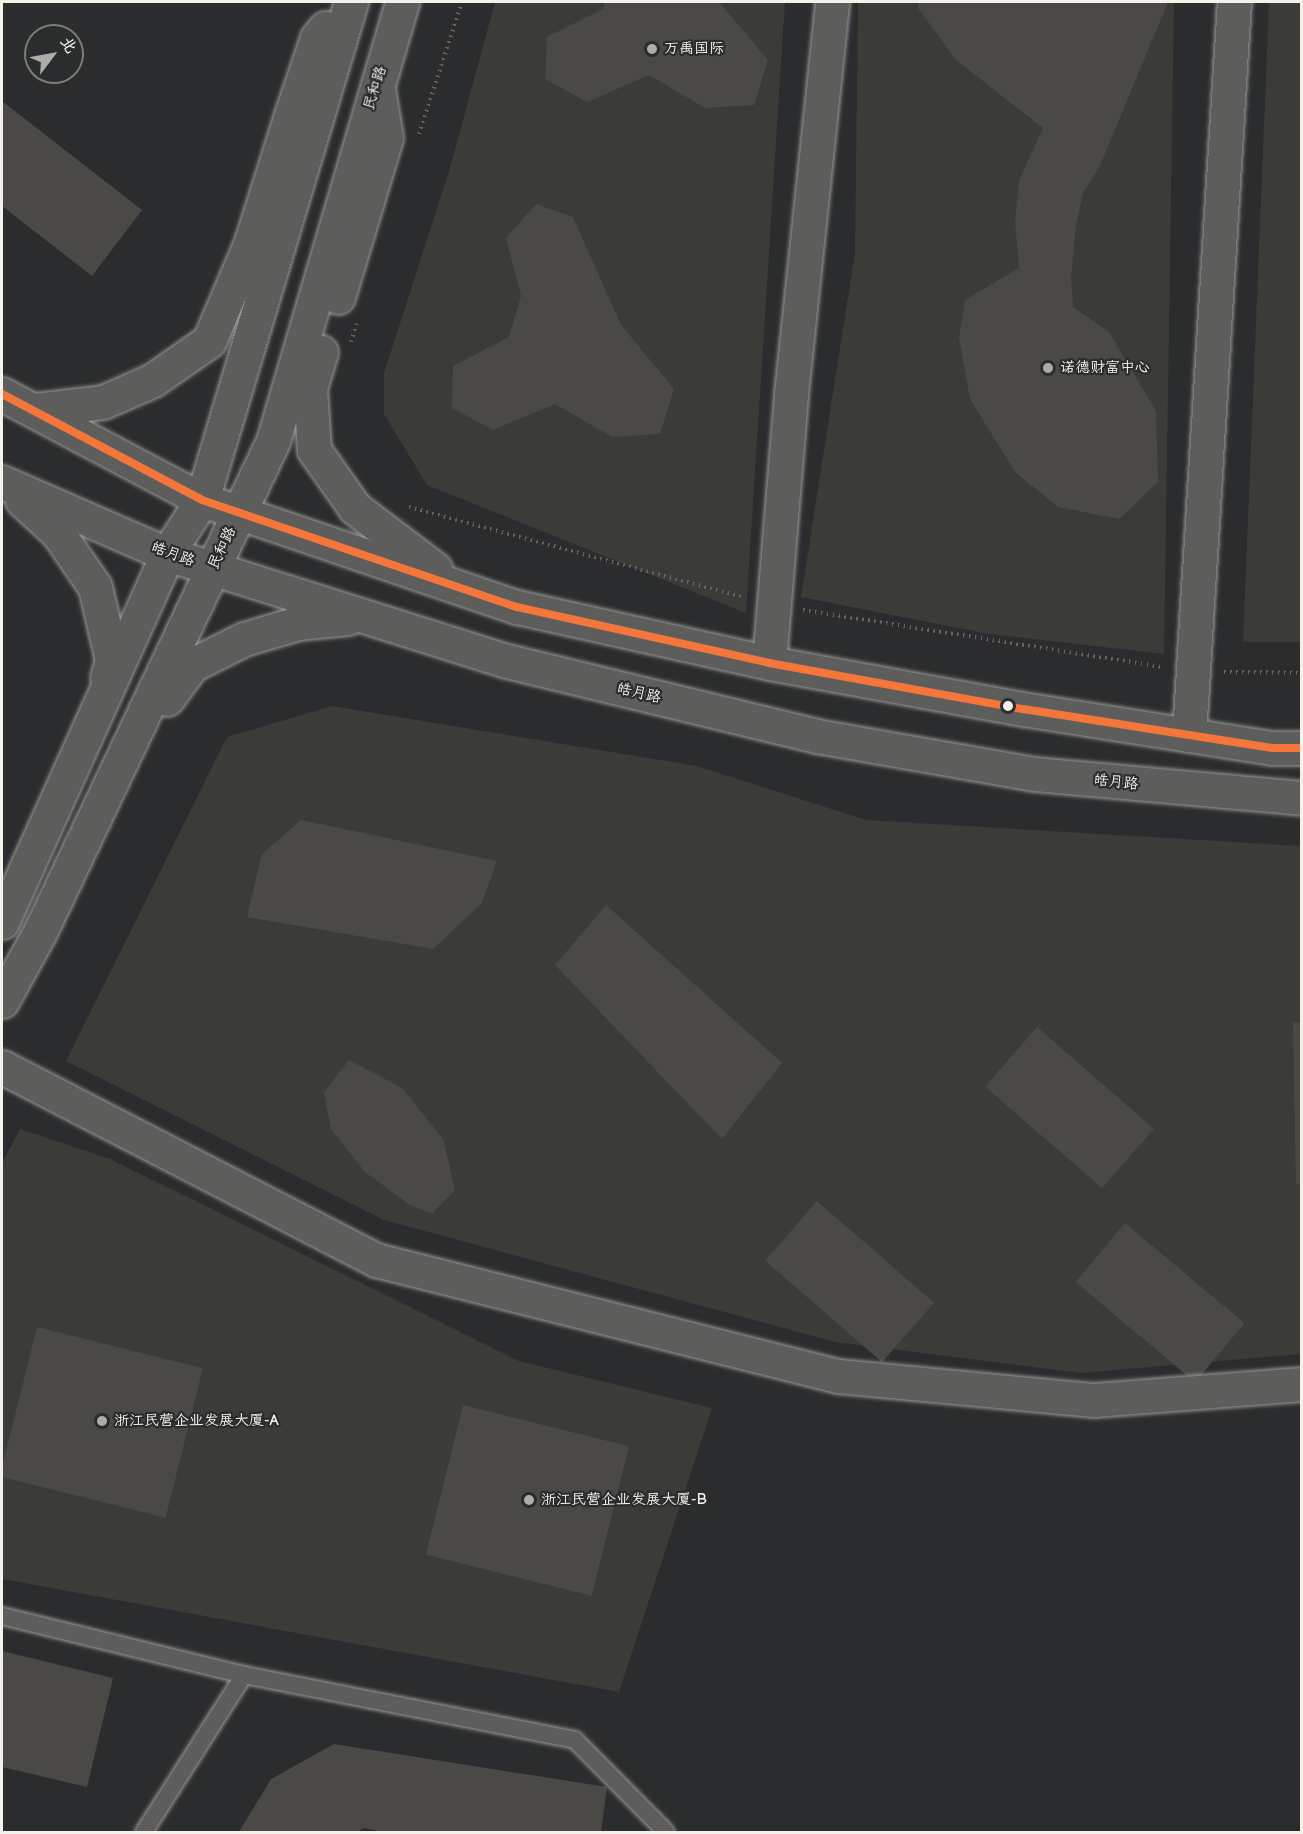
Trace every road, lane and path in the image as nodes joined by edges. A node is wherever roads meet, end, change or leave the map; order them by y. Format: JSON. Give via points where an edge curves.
{"nodes":[{"id":1,"x":343,"y":2,"type":"edge"},
{"id":2,"x":351,"y":2,"type":"edge"},
{"id":3,"x":402,"y":2,"type":"edge"},
{"id":4,"x":462,"y":2,"type":"edge"},
{"id":5,"x":832,"y":2,"type":"edge"},
{"id":6,"x":1234,"y":2,"type":"edge"},
{"id":7,"x":376,"y":81,"type":"junction"},
{"id":8,"x":418,"y":138,"type":"dead end"},
{"id":9,"x":358,"y":320,"type":"dead end"},
{"id":10,"x":347,"y":354,"type":"dead end"},
{"id":11,"x":2,"y":394,"type":"edge"},
{"id":12,"x":34,"y":410,"type":"junction"},
{"id":13,"x":2,"y":482,"type":"edge"},
{"id":14,"x":202,"y":500,"type":"junction"},
{"id":15,"x":404,"y":505,"type":"dead end"},
{"id":16,"x":239,"y":513,"type":"junction"},
{"id":17,"x":167,"y":554,"type":"junction"},
{"id":18,"x":213,"y":568,"type":"junction"},
{"id":19,"x":458,"y":586,"type":"junction"},
{"id":20,"x":773,"y":605,"type":"junction"},
{"id":21,"x":358,"y":616,"type":"junction"},
{"id":22,"x":769,"y":663,"type":"junction"},
{"id":23,"x":1193,"y":672,"type":"junction"},
{"id":24,"x":1302,"y":673,"type":"edge"},
{"id":25,"x":96,"y":713,"type":"junction"},
{"id":26,"x":1189,"y":735,"type":"junction"},
{"id":27,"x":1302,"y":748,"type":"edge"},
{"id":28,"x":121,"y":764,"type":"junction"},
{"id":29,"x":1302,"y":798,"type":"edge"},
{"id":30,"x":2,"y":922,"type":"edge"},
{"id":31,"x":2,"y":1001,"type":"edge"},
{"id":32,"x":2,"y":1067,"type":"edge"},
{"id":33,"x":1302,"y":1384,"type":"edge"},
{"id":34,"x":2,"y":1616,"type":"edge"},
{"id":35,"x":244,"y":1675,"type":"junction"},
{"id":36,"x":144,"y":1833,"type":"edge"},
{"id":37,"x":666,"y":1833,"type":"edge"}],
"edges":[{"from":1,"to":12,"type":"main road","via":[[317,38],[251,243],[210,341],[153,380],[103,402]]},
{"from":2,"to":14,"type":"main road"},
{"from":3,"to":7,"type":"main road","name":"民和路"},
{"from":4,"to":8,"type":"path"},
{"from":5,"to":20,"type":"main road"},
{"from":6,"to":23,"type":"main road"},
{"from":7,"to":16,"type":"main road","name":"民和路","via":[[273,441]]},
{"from":7,"to":19,"type":"main road","via":[[386,138],[310,388],[314,450],[355,508]]},
{"from":9,"to":10,"type":"path"},
{"from":11,"to":12,"type":"main road"},
{"from":12,"to":14,"type":"main road"},
{"from":13,"to":17,"type":"main road","name":"皓月路"},
{"from":13,"to":25,"type":"main road","via":[[58,533],[94,587],[112,660]]},
{"from":14,"to":16,"type":"main road"},
{"from":14,"to":17,"type":"main road"},
{"from":15,"to":20,"type":"path"},
{"from":16,"to":18,"type":"main road","name":"民和路"},
{"from":16,"to":19,"type":"main road"},
{"from":17,"to":18,"type":"main road","name":"皓月路"},
{"from":17,"to":25,"type":"main road"},
{"from":18,"to":21,"type":"main road","name":"皓月路"},
{"from":18,"to":28,"type":"main road","name":"民和路"},
{"from":19,"to":22,"type":"main road","via":[[517,607]]},
{"from":20,"to":22,"type":"main road"},
{"from":20,"to":23,"type":"path"},
{"from":21,"to":28,"type":"main road","via":[[298,624],[255,636],[192,664]]},
{"from":21,"to":29,"type":"main road","name":"皓月路","via":[[507,662],[817,736],[1034,774]]},
{"from":22,"to":26,"type":"main road"},
{"from":23,"to":24,"type":"path"},
{"from":23,"to":26,"type":"main road"},
{"from":25,"to":30,"type":"main road"},
{"from":26,"to":27,"type":"main road","via":[[1272,748]]},
{"from":28,"to":31,"type":"main road","name":"民和路"},
{"from":32,"to":33,"type":"main road","via":[[376,1260],[838,1376],[1094,1400]]},
{"from":34,"to":35,"type":"lane"},
{"from":35,"to":36,"type":"lane"},
{"from":35,"to":37,"type":"lane","via":[[575,1740]]}]}
